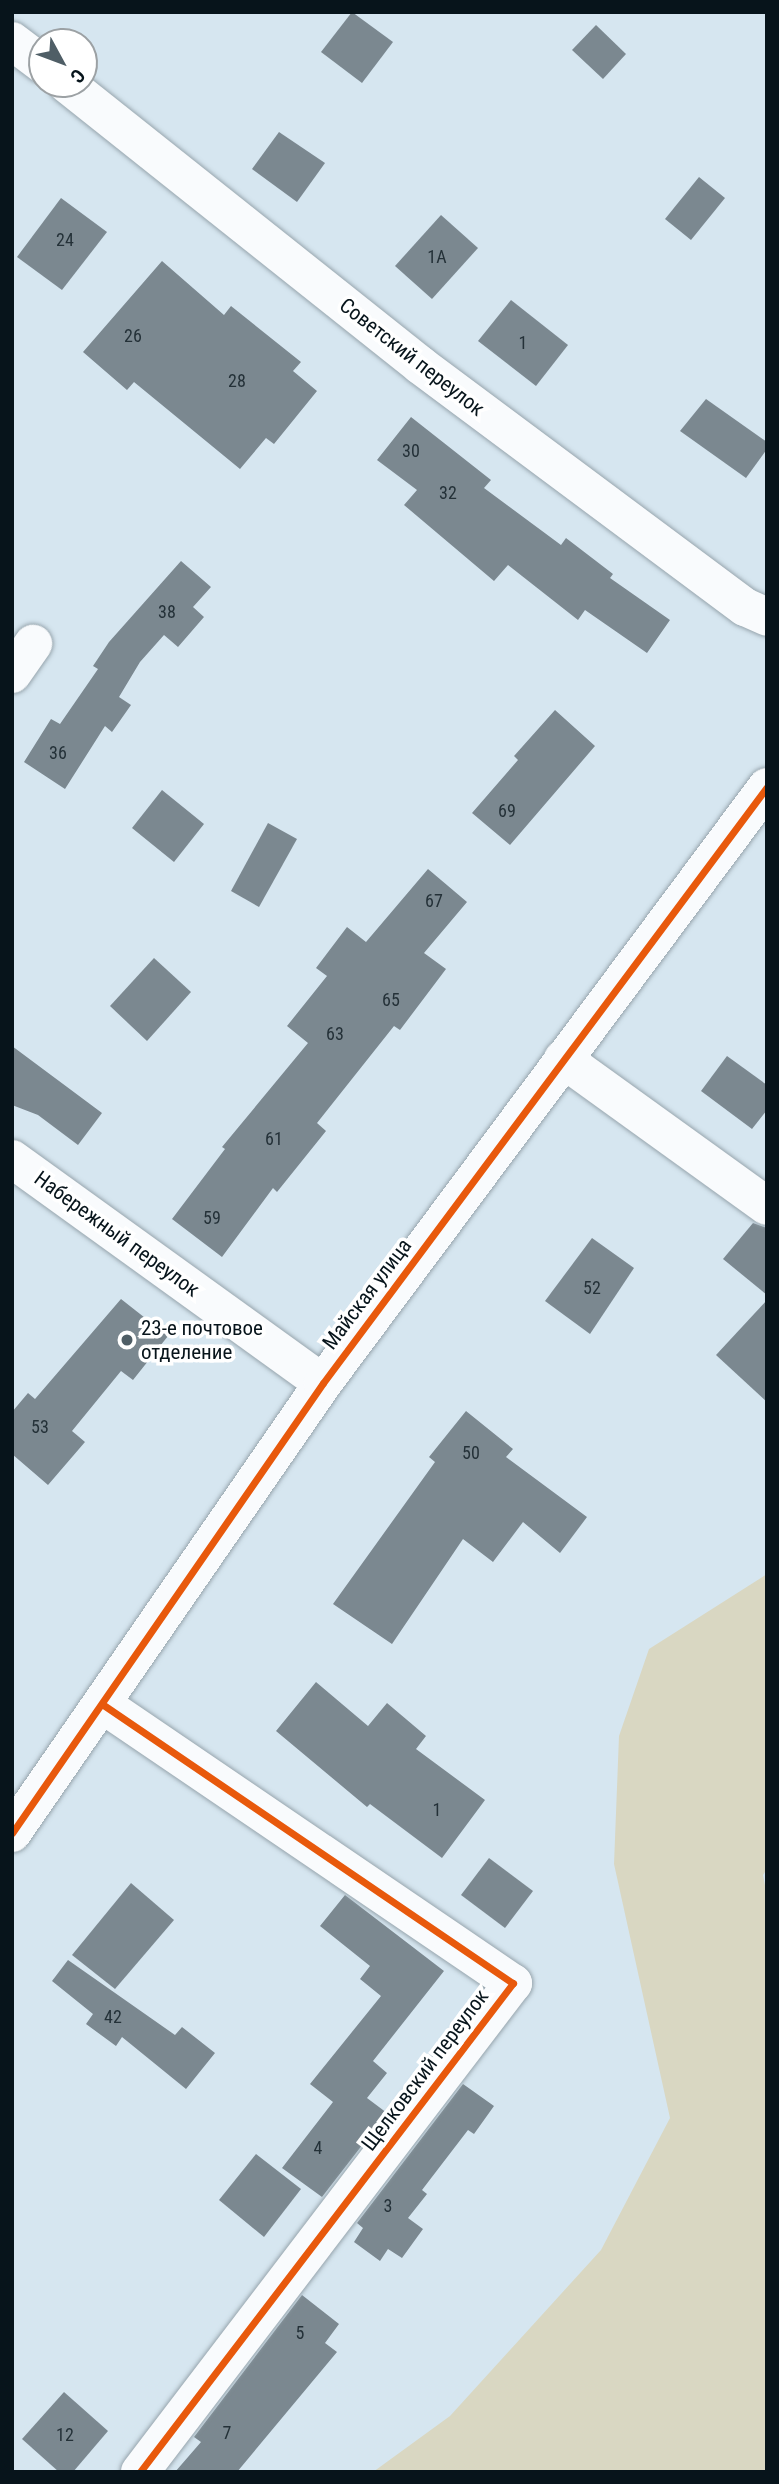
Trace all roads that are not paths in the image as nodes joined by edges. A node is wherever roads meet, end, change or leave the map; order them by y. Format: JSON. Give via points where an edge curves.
{"nodes":[{"id":1,"x":12,"y":41,"type":"edge"},
{"id":2,"x":28,"y":53,"type":"edge"},
{"id":3,"x":85,"y":98,"type":"edge"},
{"id":4,"x":767,"y":617,"type":"edge"},
{"id":5,"x":767,"y":787,"type":"edge"},
{"id":6,"x":563,"y":1059,"type":"junction"},
{"id":7,"x":12,"y":1159,"type":"edge"},
{"id":8,"x":767,"y":1206,"type":"edge"},
{"id":9,"x":323,"y":1383,"type":"junction"},
{"id":10,"x":102,"y":1704,"type":"junction"},
{"id":11,"x":12,"y":1833,"type":"edge"},
{"id":12,"x":140,"y":2472,"type":"edge"}],
"edges":[{"from":1,"to":2,"type":"street"},
{"from":3,"to":4,"type":"street","name":"Советский переулок","via":[[420,365],[745,607]]},
{"from":5,"to":6,"type":"street","name":"Майская улица"},
{"from":6,"to":8,"type":"street"},
{"from":6,"to":9,"type":"street","name":"Майская улица"},
{"from":7,"to":9,"type":"street","name":"Набережный переулок"},
{"from":9,"to":10,"type":"street","name":"Майская улица"},
{"from":10,"to":11,"type":"street","name":"Майская улица"},
{"from":10,"to":12,"type":"street","name":"Щелковский переулок","via":[[513,1983]]}]}
